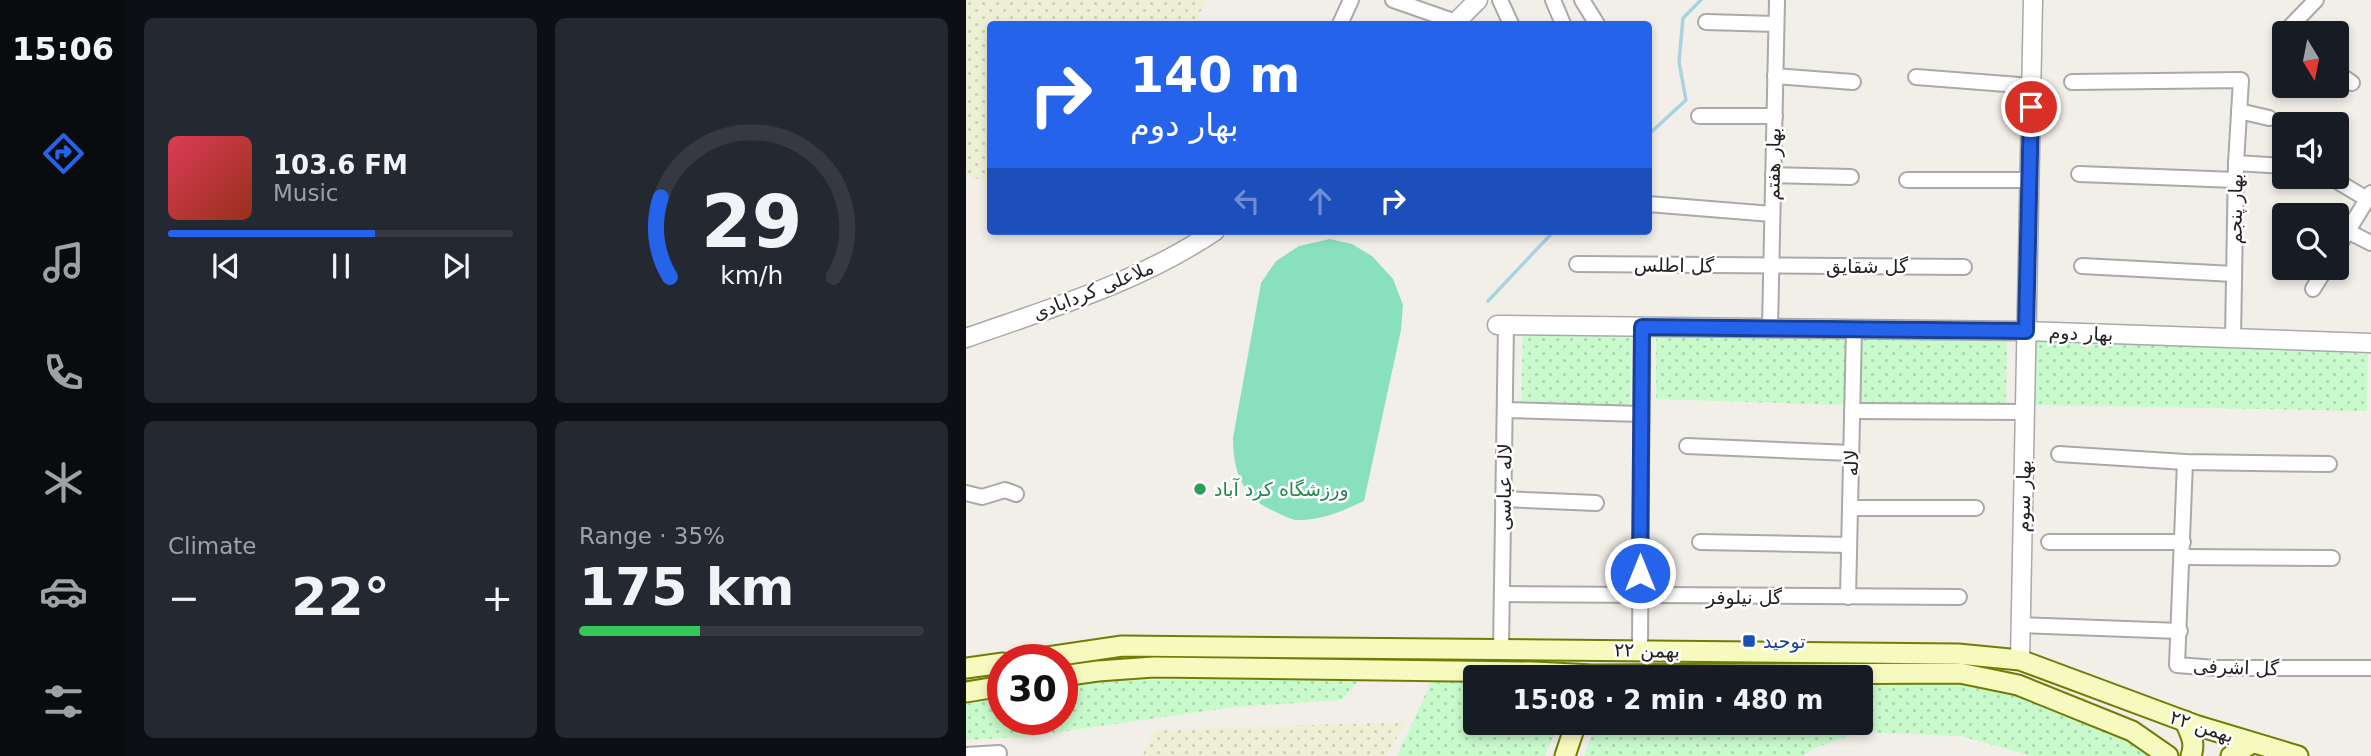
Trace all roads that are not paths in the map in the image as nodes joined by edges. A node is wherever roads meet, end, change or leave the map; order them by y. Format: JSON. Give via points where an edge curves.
{"nodes":[{"id":1,"x":1352,"y":0,"type":"edge"},
{"id":2,"x":1394,"y":0,"type":"edge"},
{"id":3,"x":1478,"y":0,"type":"edge"},
{"id":4,"x":1500,"y":0,"type":"edge"},
{"id":5,"x":1553,"y":0,"type":"edge"},
{"id":6,"x":1582,"y":0,"type":"edge"},
{"id":7,"x":1777,"y":0,"type":"edge"},
{"id":8,"x":2033,"y":0,"type":"edge"},
{"id":9,"x":2316,"y":0,"type":"edge"},
{"id":10,"x":1342,"y":21,"type":"edge"},
{"id":11,"x":1450,"y":21,"type":"edge"},
{"id":12,"x":1457,"y":21,"type":"edge"},
{"id":13,"x":1510,"y":21,"type":"edge"},
{"id":14,"x":1562,"y":21,"type":"edge"},
{"id":15,"x":1595,"y":21,"type":"edge"},
{"id":16,"x":2297,"y":21,"type":"edge"},
{"id":17,"x":1706,"y":22,"type":"dead end"},
{"id":18,"x":1776,"y":24,"type":"junction"},
{"id":19,"x":1775,"y":76,"type":"junction"},
{"id":20,"x":1916,"y":77,"type":"dead end"},
{"id":21,"x":2349,"y":81,"type":"edge"},
{"id":22,"x":1853,"y":82,"type":"dead end"},
{"id":23,"x":2072,"y":82,"type":"dead end"},
{"id":24,"x":2352,"y":83,"type":"dead end"},
{"id":25,"x":2032,"y":86,"type":"junction"},
{"id":26,"x":2239,"y":111,"type":"junction"},
{"id":27,"x":1699,"y":116,"type":"dead end"},
{"id":28,"x":1774,"y":116,"type":"junction"},
{"id":29,"x":2269,"y":118,"type":"dead end"},
{"id":30,"x":2236,"y":163,"type":"junction"},
{"id":31,"x":2272,"y":165,"type":"edge"},
{"id":32,"x":2079,"y":174,"type":"dead end"},
{"id":33,"x":1773,"y":175,"type":"junction"},
{"id":34,"x":1850,"y":177,"type":"dead end"},
{"id":35,"x":1907,"y":180,"type":"dead end"},
{"id":36,"x":2030,"y":180,"type":"junction"},
{"id":37,"x":2236,"y":180,"type":"junction"},
{"id":38,"x":2349,"y":186,"type":"edge"},
{"id":39,"x":2369,"y":196,"type":"edge"},
{"id":40,"x":1652,"y":204,"type":"edge"},
{"id":41,"x":1772,"y":214,"type":"junction"},
{"id":42,"x":2349,"y":228,"type":"edge"},
{"id":43,"x":2349,"y":232,"type":"edge"},
{"id":44,"x":1209,"y":235,"type":"edge"},
{"id":45,"x":2371,"y":243,"type":"edge"},
{"id":46,"x":1577,"y":264,"type":"dead end"},
{"id":47,"x":1771,"y":266,"type":"junction"},
{"id":48,"x":2082,"y":266,"type":"dead end"},
{"id":49,"x":1964,"y":267,"type":"dead end"},
{"id":50,"x":2234,"y":274,"type":"junction"},
{"id":51,"x":2319,"y":280,"type":"edge"},
{"id":52,"x":2314,"y":289,"type":"dead end"},
{"id":53,"x":1501,"y":325,"type":"joint"},
{"id":54,"x":1642,"y":327,"type":"junction"},
{"id":55,"x":1770,"y":328,"type":"junction"},
{"id":56,"x":1854,"y":329,"type":"junction"},
{"id":57,"x":2026,"y":331,"type":"junction"},
{"id":58,"x":966,"y":338,"type":"edge"},
{"id":59,"x":2233,"y":338,"type":"junction"},
{"id":60,"x":2371,"y":343,"type":"edge"},
{"id":61,"x":1505,"y":410,"type":"junction"},
{"id":62,"x":1852,"y":411,"type":"junction"},
{"id":63,"x":2025,"y":412,"type":"junction"},
{"id":64,"x":1641,"y":414,"type":"junction"},
{"id":65,"x":1688,"y":446,"type":"dead end"},
{"id":66,"x":1851,"y":453,"type":"junction"},
{"id":67,"x":2059,"y":454,"type":"dead end"},
{"id":68,"x":2185,"y":462,"type":"junction"},
{"id":69,"x":2329,"y":464,"type":"dead end"},
{"id":70,"x":966,"y":493,"type":"edge"},
{"id":71,"x":1017,"y":494,"type":"dead end"},
{"id":72,"x":1503,"y":499,"type":"junction"},
{"id":73,"x":1595,"y":503,"type":"dead end"},
{"id":74,"x":1850,"y":508,"type":"junction"},
{"id":75,"x":1976,"y":508,"type":"dead end"},
{"id":76,"x":1700,"y":542,"type":"dead end"},
{"id":77,"x":2049,"y":542,"type":"dead end"},
{"id":78,"x":1849,"y":545,"type":"junction"},
{"id":79,"x":2182,"y":549,"type":"junction"},
{"id":80,"x":2332,"y":558,"type":"dead end"},
{"id":81,"x":1502,"y":594,"type":"junction"},
{"id":82,"x":1640,"y":596,"type":"junction"},
{"id":83,"x":1848,"y":597,"type":"junction"},
{"id":84,"x":1959,"y":597,"type":"dead end"},
{"id":85,"x":2020,"y":625,"type":"junction"},
{"id":86,"x":2180,"y":631,"type":"junction"},
{"id":87,"x":1109,"y":648,"type":"junction"},
{"id":88,"x":1501,"y":649,"type":"junction"},
{"id":89,"x":1640,"y":650,"type":"junction"},
{"id":90,"x":1078,"y":653,"type":"edge"},
{"id":91,"x":2020,"y":660,"type":"junction"},
{"id":92,"x":987,"y":665,"type":"edge"},
{"id":93,"x":966,"y":668,"type":"edge"},
{"id":94,"x":2371,"y":668,"type":"edge"},
{"id":95,"x":1110,"y":670,"type":"junction"},
{"id":96,"x":1463,"y":671,"type":"edge"},
{"id":97,"x":1078,"y":674,"type":"edge"},
{"id":98,"x":1873,"y":674,"type":"edge"},
{"id":99,"x":987,"y":689,"type":"edge"},
{"id":100,"x":966,"y":692,"type":"edge"},
{"id":101,"x":2185,"y":721,"type":"junction"},
{"id":102,"x":1572,"y":735,"type":"edge"},
{"id":103,"x":2252,"y":743,"type":"junction"},
{"id":104,"x":999,"y":753,"type":"dead end"},
{"id":105,"x":966,"y":755,"type":"edge"},
{"id":106,"x":1565,"y":756,"type":"edge"},
{"id":107,"x":2168,"y":756,"type":"edge"},
{"id":108,"x":2191,"y":756,"type":"edge"},
{"id":109,"x":2231,"y":756,"type":"edge"},
{"id":110,"x":2298,"y":756,"type":"edge"}],
"edges":[{"from":1,"to":10,"type":"street"},
{"from":2,"to":11,"type":"street"},
{"from":3,"to":12,"type":"street"},
{"from":4,"to":13,"type":"street"},
{"from":5,"to":14,"type":"street"},
{"from":6,"to":15,"type":"street"},
{"from":7,"to":18,"type":"street","name":"بهار هفتم"},
{"from":8,"to":25,"type":"street","name":"بهار سوم"},
{"from":9,"to":16,"type":"street"},
{"from":17,"to":18,"type":"street"},
{"from":18,"to":19,"type":"street","name":"بهار هفتم"},
{"from":19,"to":22,"type":"street"},
{"from":19,"to":28,"type":"street","name":"بهار هفتم"},
{"from":20,"to":25,"type":"street"},
{"from":21,"to":24,"type":"street"},
{"from":23,"to":26,"type":"street","name":"بهار پنجم","via":[[2241,80]]},
{"from":25,"to":36,"type":"street","name":"بهار سوم"},
{"from":26,"to":29,"type":"street"},
{"from":26,"to":30,"type":"street","name":"بهار پنجم"},
{"from":27,"to":28,"type":"street"},
{"from":28,"to":33,"type":"street","name":"بهار هفتم"},
{"from":30,"to":31,"type":"street"},
{"from":30,"to":37,"type":"street","name":"بهار پنجم"},
{"from":32,"to":37,"type":"street"},
{"from":33,"to":34,"type":"street"},
{"from":33,"to":41,"type":"street","name":"بهار هفتم"},
{"from":35,"to":36,"type":"street"},
{"from":36,"to":57,"type":"street","name":"بهار سوم"},
{"from":37,"to":50,"type":"street","name":"بهار پنجم"},
{"from":38,"to":39,"type":"street"},
{"from":39,"to":42,"type":"street"},
{"from":40,"to":41,"type":"street"},
{"from":41,"to":47,"type":"street","name":"بهار هفتم"},
{"from":43,"to":45,"type":"street"},
{"from":44,"to":58,"type":"street","name":"ملاعلی کردابادی","via":[[1111,286]]},
{"from":46,"to":47,"type":"street","name":"گل اطلس"},
{"from":47,"to":49,"type":"street","name":"گل شقایق"},
{"from":47,"to":55,"type":"street","name":"بهار هفتم"},
{"from":48,"to":50,"type":"street"},
{"from":50,"to":59,"type":"street","name":"بهار پنجم"},
{"from":51,"to":52,"type":"street"},
{"from":53,"to":54,"type":"street","name":"بهار دوم"},
{"from":53,"to":61,"type":"street","name":"لاله عباسی"},
{"from":54,"to":55,"type":"street","name":"بهار دوم"},
{"from":54,"to":64,"type":"street"},
{"from":55,"to":56,"type":"street","name":"بهار دوم"},
{"from":56,"to":57,"type":"street","name":"بهار دوم"},
{"from":56,"to":62,"type":"street","name":"لاله"},
{"from":57,"to":59,"type":"street","name":"بهار دوم"},
{"from":57,"to":63,"type":"street","name":"بهار سوم"},
{"from":59,"to":60,"type":"street","name":"بهار دوم"},
{"from":61,"to":64,"type":"street"},
{"from":61,"to":72,"type":"street","name":"لاله عباسی"},
{"from":62,"to":63,"type":"street"},
{"from":62,"to":66,"type":"street","name":"لاله"},
{"from":63,"to":85,"type":"street","name":"بهار سوم"},
{"from":64,"to":82,"type":"street"},
{"from":65,"to":66,"type":"street"},
{"from":66,"to":74,"type":"street","name":"لاله"},
{"from":67,"to":68,"type":"street"},
{"from":68,"to":69,"type":"street"},
{"from":68,"to":79,"type":"street","name":"گل اشرفی"},
{"from":70,"to":71,"type":"street","via":[[982,497],[1005,490]]},
{"from":72,"to":73,"type":"street"},
{"from":72,"to":81,"type":"street","name":"لاله عباسی"},
{"from":74,"to":75,"type":"street"},
{"from":74,"to":78,"type":"street","name":"لاله"},
{"from":76,"to":78,"type":"street"},
{"from":77,"to":79,"type":"street"},
{"from":78,"to":83,"type":"street","name":"لاله"},
{"from":79,"to":80,"type":"street"},
{"from":79,"to":86,"type":"street","name":"گل اشرفی"},
{"from":81,"to":82,"type":"street","name":"گل نیلوفر"},
{"from":81,"to":88,"type":"street","name":"لاله عباسی"},
{"from":82,"to":83,"type":"street","name":"گل نیلوفر"},
{"from":82,"to":89,"type":"street"},
{"from":83,"to":84,"type":"street","name":"گل نیلوفر"},
{"from":85,"to":86,"type":"street"},
{"from":85,"to":91,"type":"street","name":"بهار سوم"},
{"from":86,"to":94,"type":"street","name":"گل اشرفی","via":[[2177,665]]},
{"from":87,"to":88,"type":"main road","name":"۲۲ بهمن"},
{"from":87,"to":90,"type":"main road","name":"۲۲ بهمن"},
{"from":87,"to":95,"type":"main road"},
{"from":88,"to":89,"type":"main road","name":"۲۲ بهمن"},
{"from":89,"to":91,"type":"main road","name":"۲۲ بهمن","via":[[1958,654]]},
{"from":91,"to":101,"type":"main road","name":"۲۲ بهمن"},
{"from":92,"to":93,"type":"main road"},
{"from":95,"to":96,"type":"main road","name":"۲۲ بهمن"},
{"from":95,"to":97,"type":"main road","name":"۲۲ بهمن"},
{"from":98,"to":107,"type":"main road","name":"۲۲ بهمن","via":[[1960,673],[2018,685],[2132,731]]},
{"from":99,"to":100,"type":"main road"},
{"from":101,"to":103,"type":"main road","name":"۲۲ بهمن"},
{"from":101,"to":108,"type":"main road","via":[[2193,738]]},
{"from":102,"to":106,"type":"main road"},
{"from":103,"to":109,"type":"main road"},
{"from":103,"to":110,"type":"main road","name":"۲۲ بهمن"},
{"from":104,"to":105,"type":"street"}]}
